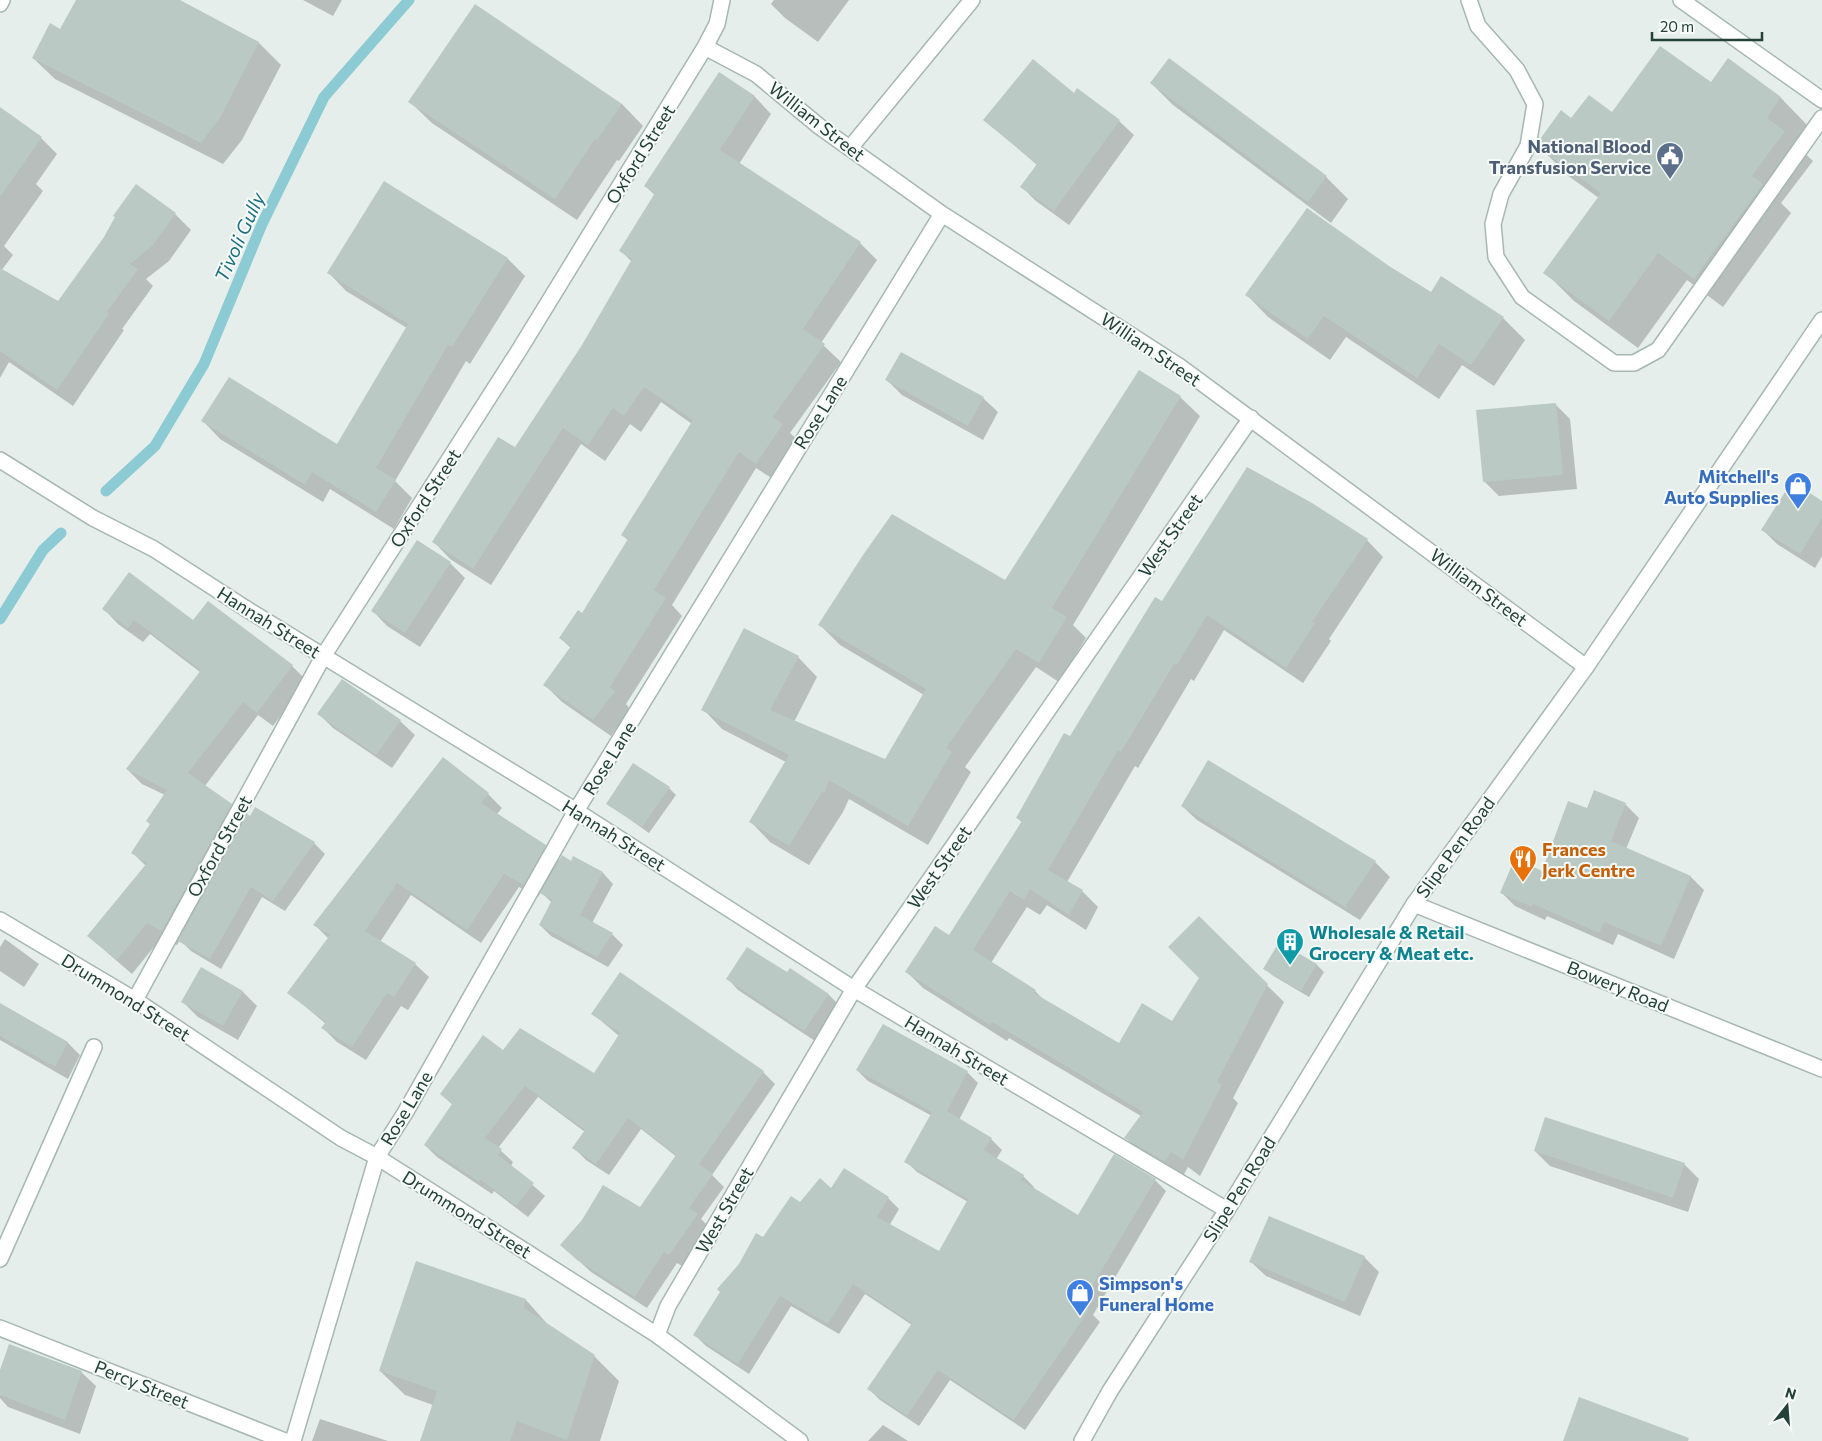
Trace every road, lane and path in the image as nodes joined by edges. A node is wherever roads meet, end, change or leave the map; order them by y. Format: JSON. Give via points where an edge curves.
{"nodes":[{"id":1,"x":2,"y":0,"type":"edge"},
{"id":2,"x":722,"y":0,"type":"edge"},
{"id":3,"x":972,"y":0,"type":"edge"},
{"id":4,"x":1469,"y":0,"type":"edge"},
{"id":5,"x":1681,"y":0,"type":"edge"},
{"id":6,"x":0,"y":4,"type":"edge"},
{"id":7,"x":705,"y":47,"type":"junction"},
{"id":8,"x":1822,"y":100,"type":"edge"},
{"id":9,"x":1822,"y":118,"type":"edge"},
{"id":10,"x":850,"y":148,"type":"junction"},
{"id":11,"x":942,"y":214,"type":"junction"},
{"id":12,"x":1822,"y":320,"type":"edge"},
{"id":13,"x":1251,"y":418,"type":"junction"},
{"id":14,"x":0,"y":460,"type":"edge"},
{"id":15,"x":324,"y":655,"type":"junction"},
{"id":16,"x":1586,"y":667,"type":"junction"},
{"id":17,"x":576,"y":811,"type":"junction"},
{"id":18,"x":1414,"y":904,"type":"junction"},
{"id":19,"x":0,"y":920,"type":"edge"},
{"id":20,"x":854,"y":988,"type":"junction"},
{"id":21,"x":135,"y":1000,"type":"junction"},
{"id":22,"x":94,"y":1047,"type":"dead end"},
{"id":23,"x":1822,"y":1069,"type":"edge"},
{"id":24,"x":377,"y":1157,"type":"junction"},
{"id":25,"x":1227,"y":1210,"type":"junction"},
{"id":26,"x":0,"y":1259,"type":"edge"},
{"id":27,"x":0,"y":1328,"type":"edge"},
{"id":28,"x":657,"y":1335,"type":"junction"},
{"id":29,"x":285,"y":1441,"type":"edge"},
{"id":30,"x":293,"y":1441,"type":"edge"},
{"id":31,"x":800,"y":1441,"type":"edge"},
{"id":32,"x":1082,"y":1441,"type":"edge"}],
"edges":[{"from":1,"to":6,"type":"street"},
{"from":2,"to":7,"type":"street","name":"Oxford Street","via":[[717,24]]},
{"from":3,"to":10,"type":"street"},
{"from":4,"to":9,"type":"street","via":[[1478,26],[1517,70],[1535,104],[1528,146],[1500,194],[1493,224],[1496,257],[1522,297],[1614,363],[1634,363],[1658,350]]},
{"from":5,"to":8,"type":"street"},
{"from":7,"to":10,"type":"street","name":"William Street","via":[[756,74]]},
{"from":7,"to":15,"type":"street","name":"Oxford Street","via":[[518,352]]},
{"from":10,"to":11,"type":"street","name":"William Street"},
{"from":11,"to":13,"type":"street","name":"William Street","via":[[1179,366]]},
{"from":11,"to":17,"type":"street","name":"Rose Lane"},
{"from":12,"to":16,"type":"street","name":"Slipe Pen Road"},
{"from":13,"to":16,"type":"street","name":"William Street"},
{"from":13,"to":20,"type":"street","name":"West Street"},
{"from":14,"to":15,"type":"street","name":"Hannah Street","via":[[93,518],[154,549]]},
{"from":15,"to":17,"type":"street","name":"Hannah Street"},
{"from":15,"to":21,"type":"street","name":"Oxford Street"},
{"from":16,"to":18,"type":"street","name":"Slipe Pen Road"},
{"from":17,"to":20,"type":"street","name":"Hannah Street"},
{"from":17,"to":24,"type":"street","name":"Rose Lane"},
{"from":18,"to":23,"type":"street","name":"Bowery Road"},
{"from":18,"to":25,"type":"street","name":"Slipe Pen Road"},
{"from":19,"to":21,"type":"street","name":"Drummond Street"},
{"from":20,"to":25,"type":"street","name":"Hannah Street"},
{"from":20,"to":28,"type":"street","name":"West Street","via":[[668,1306]]},
{"from":21,"to":24,"type":"street","name":"Drummond Street","via":[[341,1138]]},
{"from":22,"to":26,"type":"street"},
{"from":24,"to":28,"type":"street","name":"Drummond Street"},
{"from":24,"to":30,"type":"street","name":"Rose Lane"},
{"from":25,"to":32,"type":"street","name":"Slipe Pen Road","via":[[1110,1391]]},
{"from":27,"to":29,"type":"street","name":"Percy Street"},
{"from":28,"to":31,"type":"street","name":"Drummond Street"}]}
